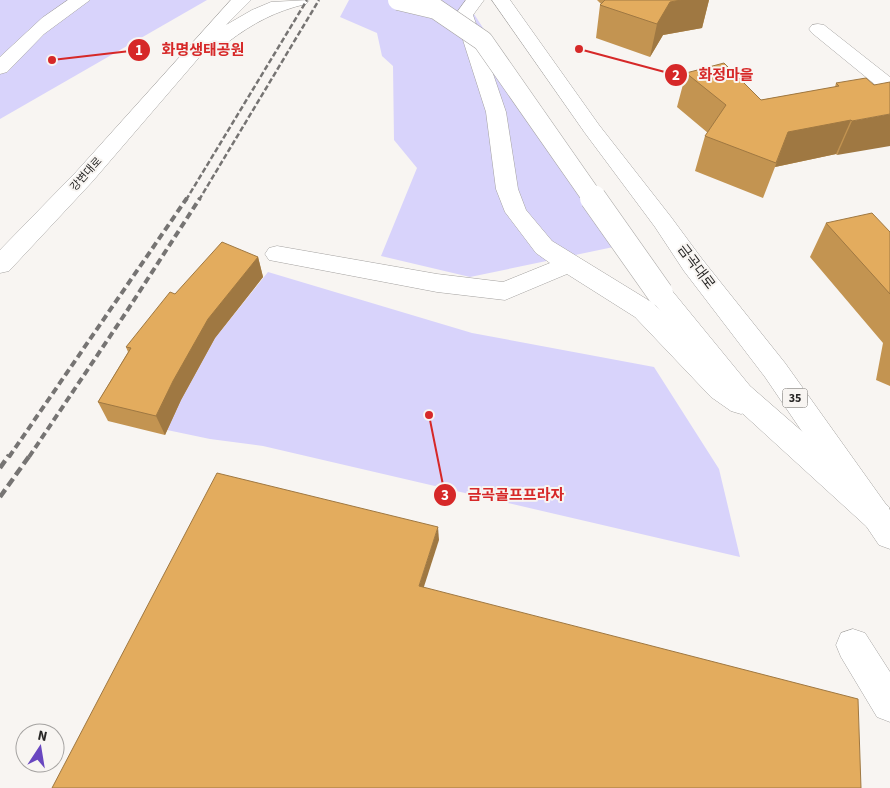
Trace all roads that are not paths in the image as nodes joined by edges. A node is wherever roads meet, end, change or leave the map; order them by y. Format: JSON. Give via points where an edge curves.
{"nodes":[{"id":1,"x":81,"y":0,"type":"edge"},
{"id":2,"x":242,"y":0,"type":"edge"},
{"id":3,"x":300,"y":0,"type":"edge"},
{"id":4,"x":398,"y":0,"type":"edge"},
{"id":5,"x":475,"y":0,"type":"edge"},
{"id":6,"x":501,"y":0,"type":"edge"},
{"id":7,"x":818,"y":29,"type":"dead end"},
{"id":8,"x":0,"y":68,"type":"edge"},
{"id":9,"x":168,"y":79,"type":"junction"},
{"id":10,"x":890,"y":87,"type":"edge"},
{"id":11,"x":277,"y":254,"type":"dead end"},
{"id":12,"x":569,"y":264,"type":"junction"},
{"id":13,"x":0,"y":265,"type":"edge"},
{"id":14,"x":791,"y":439,"type":"junction"},
{"id":15,"x":884,"y":526,"type":"edge"},
{"id":16,"x":853,"y":645,"type":"dead end"},
{"id":17,"x":890,"y":704,"type":"edge"}],
"edges":[{"from":1,"to":8,"type":"main road","via":[[29,38]]},
{"from":2,"to":9,"type":"main road"},
{"from":3,"to":9,"type":"main road","via":[[272,6],[240,24]]},
{"from":4,"to":14,"type":"main road","bridge":true,"via":[[436,9],[483,41],[660,293],[740,394]]},
{"from":5,"to":12,"type":"main road","via":[[464,15],[496,112],[507,189],[516,212],[544,246]]},
{"from":6,"to":15,"type":"main road","name":"금곡대로","number":"35","via":[[592,129],[775,370]]},
{"from":7,"to":10,"type":"main road"},
{"from":9,"to":13,"type":"main road","name":"강변대로","via":[[84,177]]},
{"from":11,"to":12,"type":"main road","via":[[437,283],[505,291]]},
{"from":12,"to":14,"type":"main road","via":[[644,310],[722,388]]},
{"from":14,"to":15,"type":"main road"},
{"from":16,"to":17,"type":"main road"}]}
